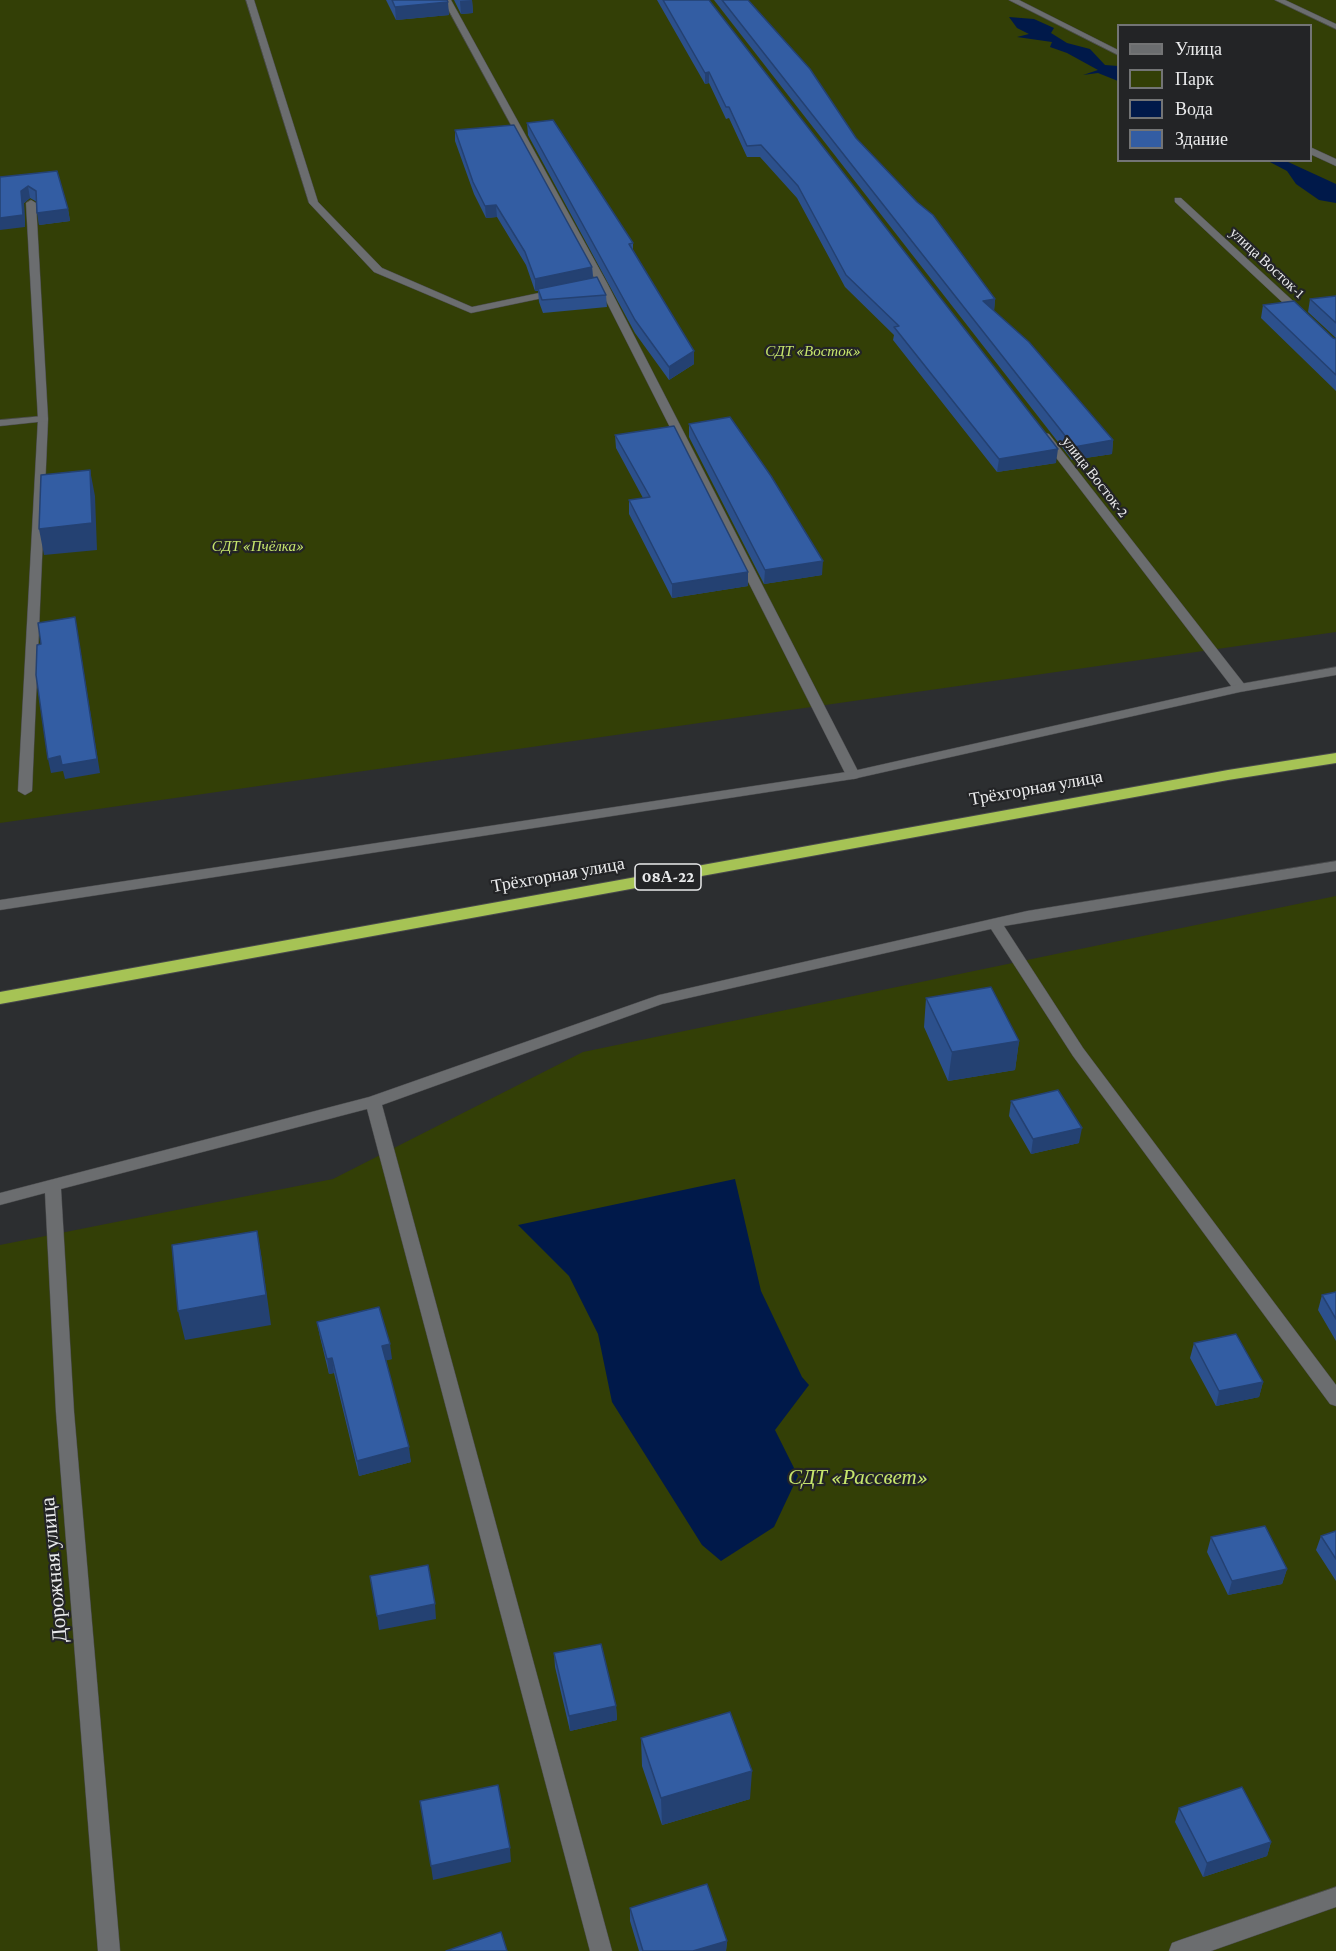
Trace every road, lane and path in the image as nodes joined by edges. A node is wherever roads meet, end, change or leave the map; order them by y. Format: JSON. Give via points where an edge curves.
{"nodes":[{"id":1,"x":250,"y":0,"type":"edge"},
{"id":2,"x":447,"y":0,"type":"edge"},
{"id":3,"x":1013,"y":0,"type":"edge"},
{"id":4,"x":1279,"y":0,"type":"edge"},
{"id":5,"x":1336,"y":27,"type":"edge"},
{"id":6,"x":1117,"y":52,"type":"edge"},
{"id":7,"x":1312,"y":151,"type":"edge"},
{"id":8,"x":1336,"y":163,"type":"edge"},
{"id":9,"x":1178,"y":200,"type":"dead end"},
{"id":10,"x":31,"y":203,"type":"edge"},
{"id":11,"x":570,"y":290,"type":"edge"},
{"id":12,"x":1310,"y":323,"type":"edge"},
{"id":13,"x":43,"y":418,"type":"junction"},
{"id":14,"x":0,"y":423,"type":"edge"},
{"id":15,"x":1035,"y":424,"type":"edge"},
{"id":16,"x":1336,"y":671,"type":"edge"},
{"id":17,"x":1240,"y":688,"type":"junction"},
{"id":18,"x":1336,"y":758,"type":"edge"},
{"id":19,"x":853,"y":775,"type":"junction"},
{"id":20,"x":25,"y":791,"type":"dead end"},
{"id":21,"x":1336,"y":866,"type":"edge"},
{"id":22,"x":0,"y":905,"type":"edge"},
{"id":23,"x":995,"y":923,"type":"junction"},
{"id":24,"x":0,"y":998,"type":"edge"},
{"id":25,"x":374,"y":1102,"type":"junction"},
{"id":26,"x":53,"y":1185,"type":"junction"},
{"id":27,"x":0,"y":1199,"type":"edge"},
{"id":28,"x":1336,"y":1400,"type":"edge"},
{"id":29,"x":1336,"y":1897,"type":"edge"},
{"id":30,"x":109,"y":1951,"type":"edge"},
{"id":31,"x":601,"y":1951,"type":"edge"},
{"id":32,"x":1180,"y":1951,"type":"edge"}],
"edges":[{"from":1,"to":11,"type":"street","via":[[314,203],[378,270],[471,310]]},
{"from":2,"to":19,"type":"street"},
{"from":3,"to":6,"type":"street"},
{"from":4,"to":5,"type":"street"},
{"from":7,"to":8,"type":"street"},
{"from":9,"to":12,"type":"street","name":"улица Восток-1"},
{"from":10,"to":13,"type":"street"},
{"from":13,"to":14,"type":"street"},
{"from":13,"to":20,"type":"street"},
{"from":15,"to":17,"type":"street","name":"улица Восток-2"},
{"from":16,"to":17,"type":"street"},
{"from":17,"to":19,"type":"street"},
{"from":18,"to":24,"type":"highway","name":"Трёхгорная улица","number":"08А-22"},
{"from":19,"to":22,"type":"street"},
{"from":21,"to":23,"type":"street"},
{"from":23,"to":25,"type":"street","via":[[659,999]]},
{"from":23,"to":28,"type":"street","via":[[1078,1052]]},
{"from":25,"to":26,"type":"street"},
{"from":25,"to":31,"type":"street"},
{"from":26,"to":27,"type":"street"},
{"from":26,"to":30,"type":"street","name":"Дорожная улица","via":[[65,1412]]},
{"from":29,"to":32,"type":"street"}]}
